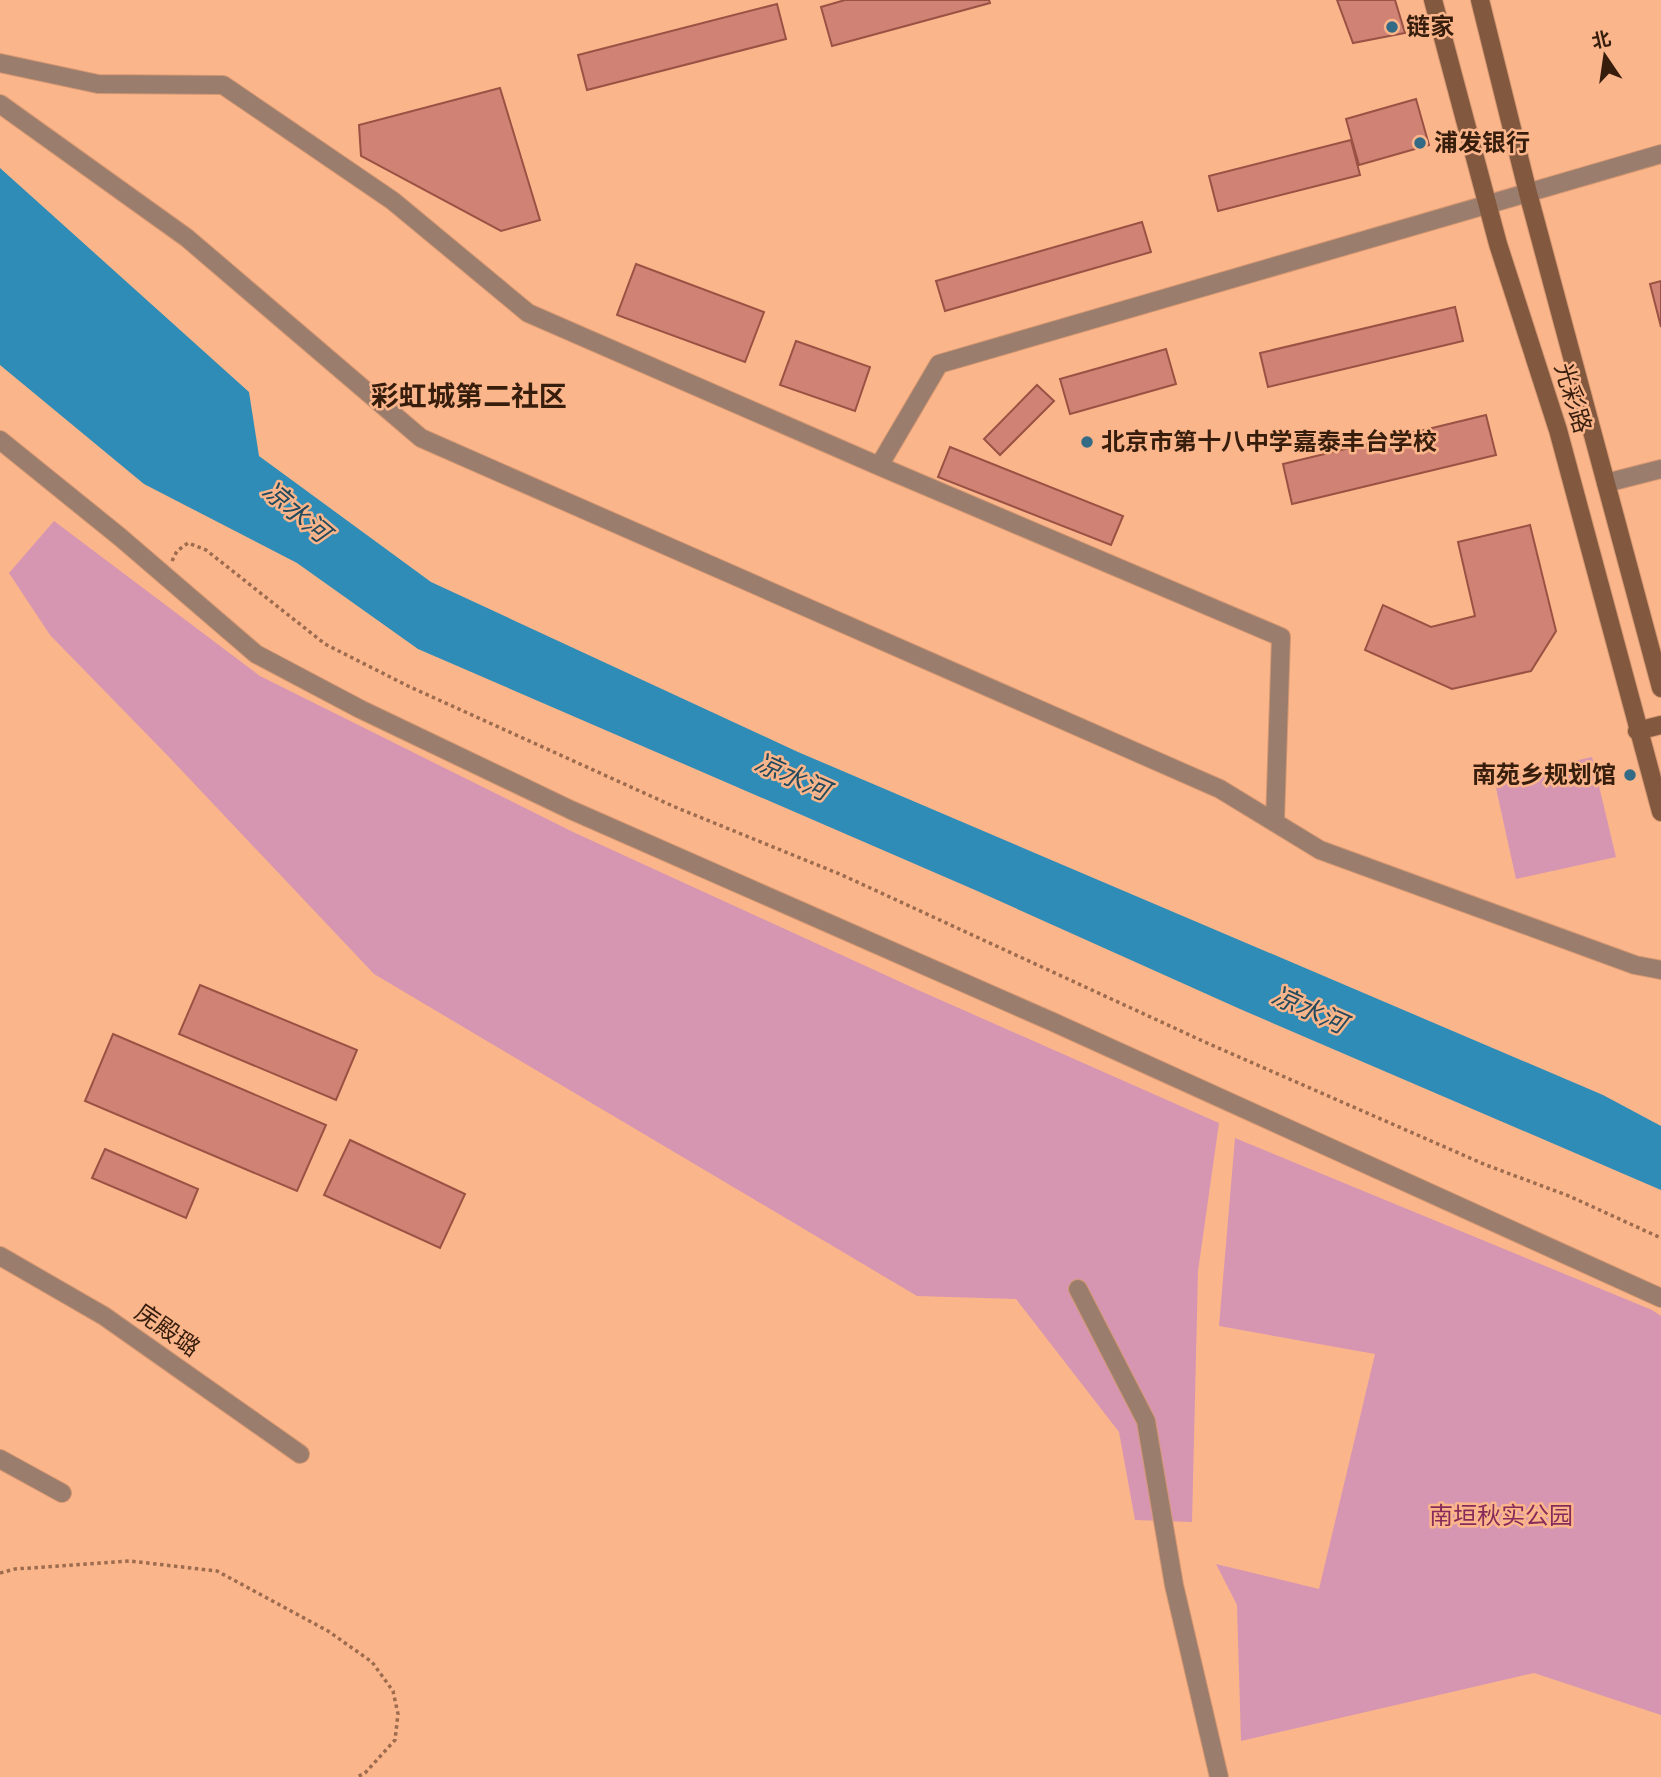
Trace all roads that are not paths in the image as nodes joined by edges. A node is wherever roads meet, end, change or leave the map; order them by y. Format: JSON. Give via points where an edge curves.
{"nodes":[{"id":1,"x":1433,"y":0,"type":"edge"},
{"id":2,"x":1479,"y":0,"type":"edge"},
{"id":3,"x":0,"y":62,"type":"edge"},
{"id":4,"x":0,"y":104,"type":"edge"},
{"id":5,"x":1661,"y":154,"type":"edge"},
{"id":6,"x":1528,"y":193,"type":"junction"},
{"id":7,"x":1487,"y":205,"type":"junction"},
{"id":8,"x":0,"y":440,"type":"edge"},
{"id":9,"x":879,"y":466,"type":"junction"},
{"id":10,"x":1661,"y":469,"type":"edge"},
{"id":11,"x":1606,"y":483,"type":"junction"},
{"id":12,"x":1661,"y":688,"type":"edge"},
{"id":13,"x":1661,"y":725,"type":"edge"},
{"id":14,"x":1637,"y":731,"type":"junction"},
{"id":15,"x":1661,"y":812,"type":"edge"},
{"id":16,"x":1275,"y":822,"type":"junction"},
{"id":17,"x":1661,"y":970,"type":"edge"},
{"id":18,"x":0,"y":1255,"type":"edge"},
{"id":19,"x":1078,"y":1289,"type":"dead end"},
{"id":20,"x":1661,"y":1298,"type":"edge"},
{"id":21,"x":300,"y":1454,"type":"dead end"},
{"id":22,"x":0,"y":1459,"type":"edge"},
{"id":23,"x":62,"y":1493,"type":"dead end"},
{"id":24,"x":1219,"y":1777,"type":"edge"}],
"edges":[{"from":1,"to":7,"type":"main road","name":"光彩路"},
{"from":2,"to":6,"type":"main road","name":"光彩路"},
{"from":3,"to":9,"type":"street","via":[[98,84],[223,85],[393,201],[527,313]]},
{"from":4,"to":16,"type":"street","via":[[187,238],[422,438],[1220,789]]},
{"from":5,"to":6,"type":"street"},
{"from":6,"to":7,"type":"street"},
{"from":6,"to":11,"type":"main road","name":"光彩路"},
{"from":7,"to":9,"type":"street","via":[[939,364]]},
{"from":7,"to":14,"type":"main road","name":"光彩路","via":[[1558,430]]},
{"from":8,"to":20,"type":"street","via":[[256,654],[360,709],[571,810]]},
{"from":9,"to":16,"type":"street","via":[[1282,637]]},
{"from":10,"to":11,"type":"street"},
{"from":11,"to":12,"type":"main road","name":"光彩路"},
{"from":13,"to":14,"type":"main road"},
{"from":14,"to":15,"type":"main road","name":"光彩路"},
{"from":16,"to":17,"type":"street","via":[[1320,850],[1622,961]]},
{"from":18,"to":21,"type":"street","name":"庑殿璐","via":[[104,1316]]},
{"from":19,"to":24,"type":"street","via":[[1146,1421],[1174,1585]]},
{"from":22,"to":23,"type":"street"}]}
